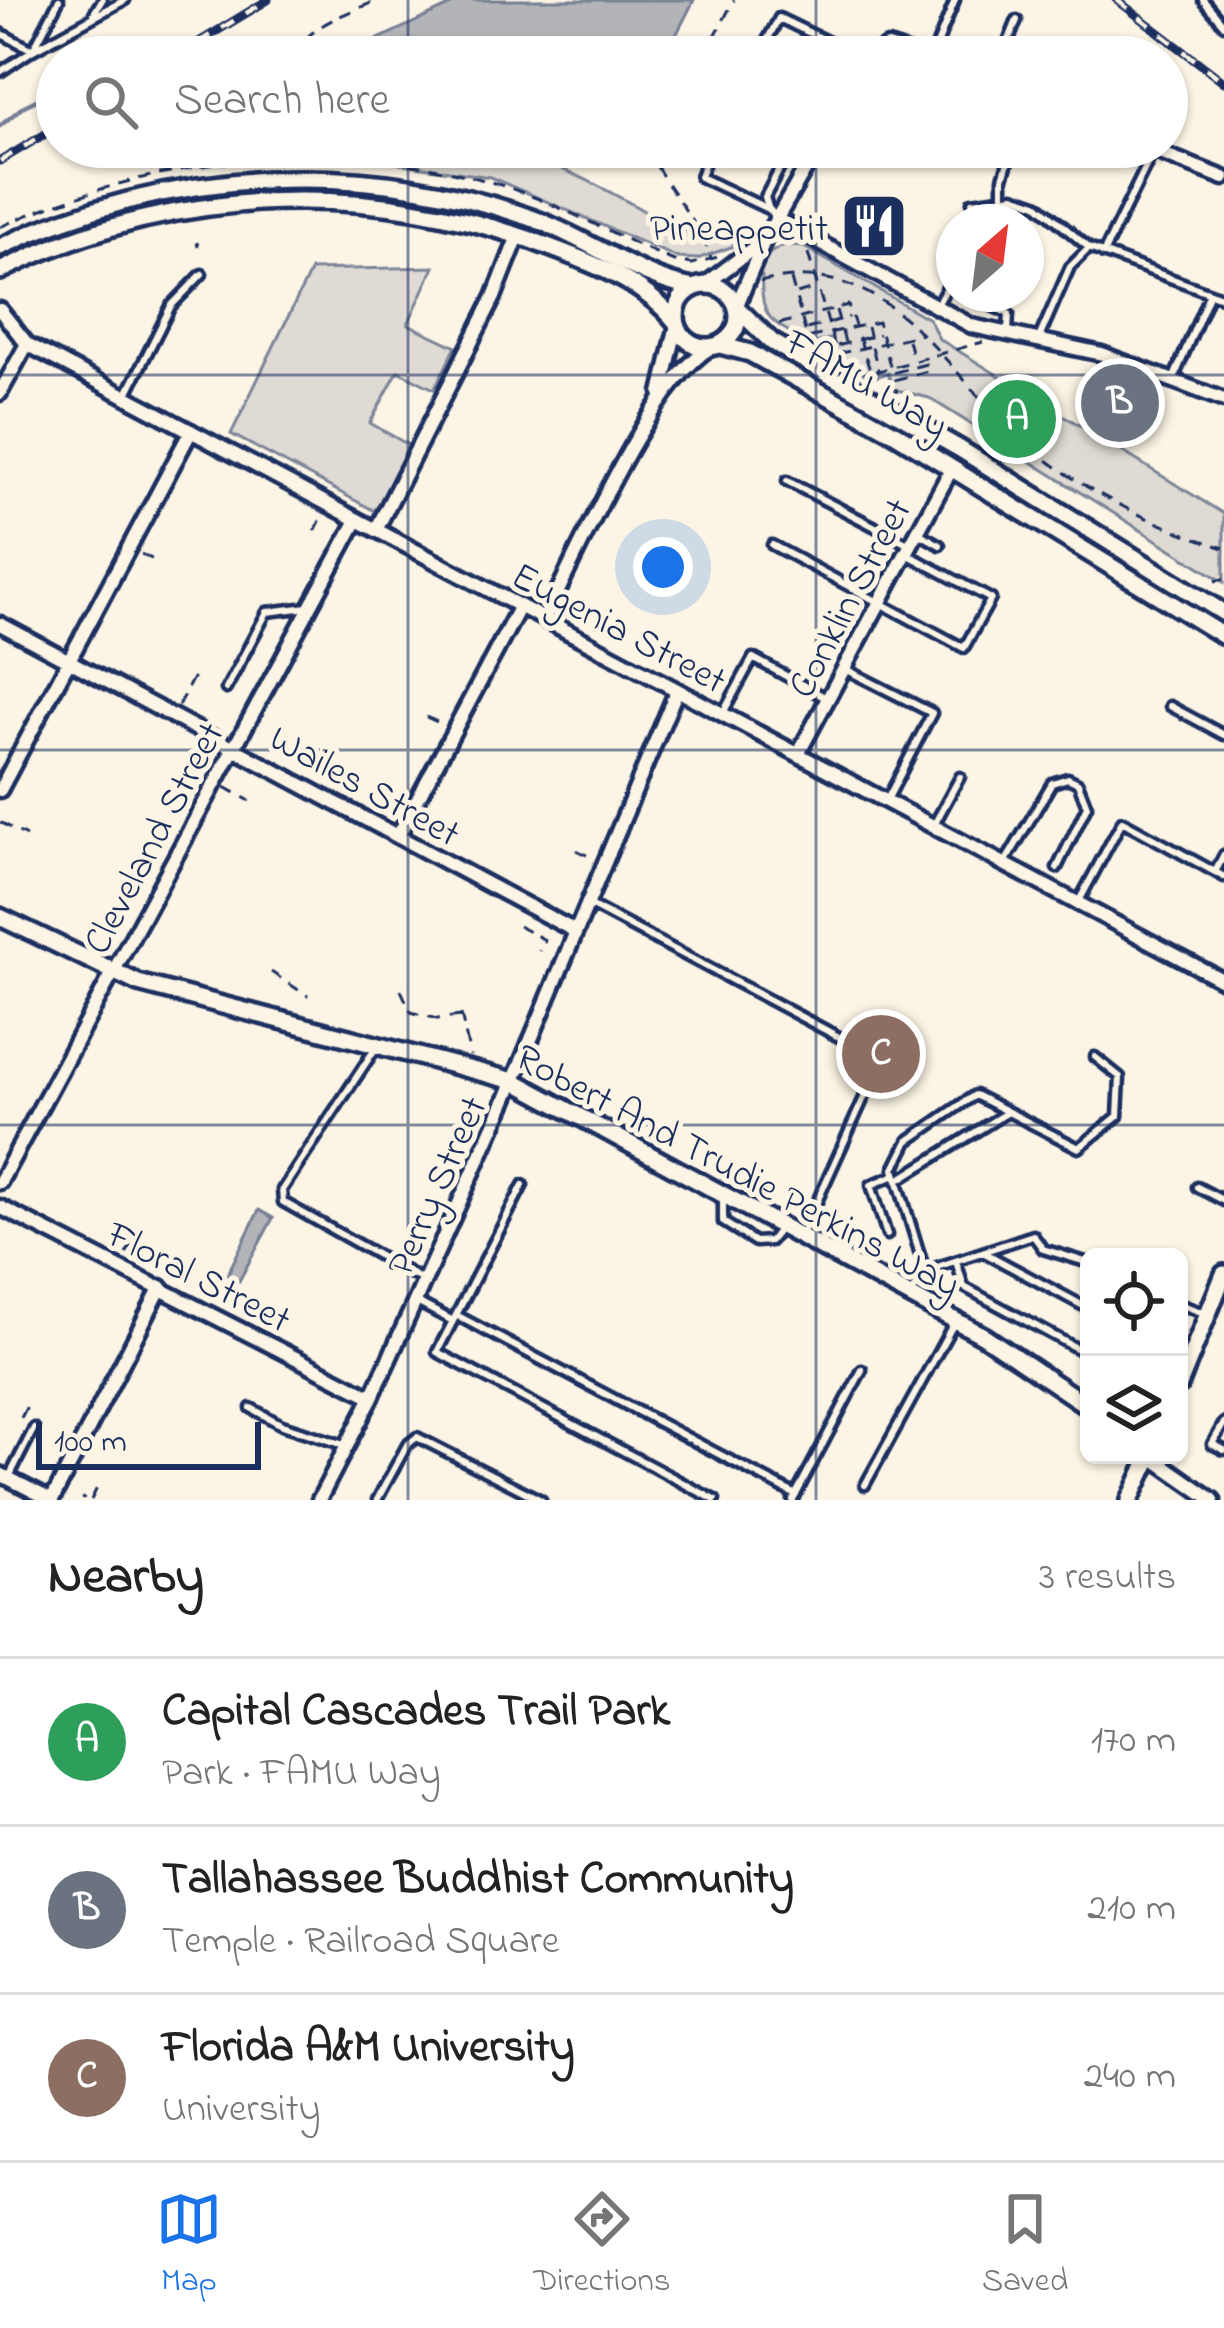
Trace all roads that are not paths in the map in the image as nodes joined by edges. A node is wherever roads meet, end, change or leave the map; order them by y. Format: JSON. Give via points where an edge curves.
{"nodes":[{"id":1,"x":59,"y":0,"type":"edge"},
{"id":2,"x":102,"y":0,"type":"edge"},
{"id":3,"x":125,"y":0,"type":"edge"},
{"id":4,"x":955,"y":0,"type":"edge"},
{"id":5,"x":1203,"y":0,"type":"edge"},
{"id":6,"x":1220,"y":3,"type":"edge"},
{"id":7,"x":1211,"y":10,"type":"junction"},
{"id":8,"x":93,"y":16,"type":"junction"},
{"id":9,"x":1017,"y":20,"type":"dead end"},
{"id":10,"x":1224,"y":25,"type":"edge"},
{"id":11,"x":0,"y":33,"type":"edge"},
{"id":12,"x":40,"y":36,"type":"edge"},
{"id":13,"x":58,"y":36,"type":"edge"},
{"id":14,"x":769,"y":36,"type":"edge"},
{"id":15,"x":816,"y":36,"type":"edge"},
{"id":16,"x":940,"y":36,"type":"edge"},
{"id":17,"x":1011,"y":36,"type":"edge"},
{"id":18,"x":36,"y":44,"type":"edge"},
{"id":19,"x":36,"y":48,"type":"edge"},
{"id":20,"x":33,"y":50,"type":"junction"},
{"id":21,"x":0,"y":72,"type":"edge"},
{"id":22,"x":1188,"y":164,"type":"edge"},
{"id":23,"x":703,"y":168,"type":"edge"},
{"id":24,"x":780,"y":168,"type":"edge"},
{"id":25,"x":804,"y":168,"type":"edge"},
{"id":26,"x":1006,"y":168,"type":"edge"},
{"id":27,"x":1141,"y":168,"type":"edge"},
{"id":28,"x":1224,"y":178,"type":"edge"},
{"id":29,"x":1003,"y":197,"type":"junction"},
{"id":30,"x":972,"y":202,"type":"dead end"},
{"id":31,"x":774,"y":215,"type":"junction"},
{"id":32,"x":518,"y":236,"type":"junction"},
{"id":33,"x":765,"y":238,"type":"junction"},
{"id":34,"x":0,"y":247,"type":"edge"},
{"id":35,"x":1089,"y":248,"type":"junction"},
{"id":36,"x":1103,"y":254,"type":"junction"},
{"id":37,"x":0,"y":272,"type":"edge"},
{"id":38,"x":202,"y":274,"type":"dead end"},
{"id":39,"x":699,"y":286,"type":"junction"},
{"id":40,"x":1209,"y":296,"type":"junction"},
{"id":41,"x":1224,"y":298,"type":"edge"},
{"id":42,"x":737,"y":307,"type":"junction"},
{"id":43,"x":935,"y":308,"type":"joint"},
{"id":44,"x":0,"y":310,"type":"edge"},
{"id":45,"x":1005,"y":312,"type":"edge"},
{"id":46,"x":676,"y":323,"type":"junction"},
{"id":47,"x":1008,"y":335,"type":"junction"},
{"id":48,"x":1038,"y":341,"type":"junction"},
{"id":49,"x":27,"y":344,"type":"junction"},
{"id":50,"x":715,"y":346,"type":"junction"},
{"id":51,"x":1173,"y":380,"type":"junction"},
{"id":52,"x":0,"y":393,"type":"edge"},
{"id":53,"x":126,"y":396,"type":"junction"},
{"id":54,"x":1224,"y":400,"type":"edge"},
{"id":55,"x":657,"y":406,"type":"junction"},
{"id":56,"x":191,"y":431,"type":"junction"},
{"id":57,"x":952,"y":467,"type":"junction"},
{"id":58,"x":787,"y":481,"type":"dead end"},
{"id":59,"x":357,"y":520,"type":"junction"},
{"id":60,"x":376,"y":530,"type":"junction"},
{"id":61,"x":911,"y":544,"type":"junction"},
{"id":62,"x":940,"y":544,"type":"dead end"},
{"id":63,"x":772,"y":545,"type":"dead end"},
{"id":64,"x":879,"y":602,"type":"junction"},
{"id":65,"x":520,"y":606,"type":"junction"},
{"id":66,"x":310,"y":607,"type":"junction"},
{"id":67,"x":1224,"y":613,"type":"edge"},
{"id":68,"x":544,"y":619,"type":"junction"},
{"id":69,"x":0,"y":624,"type":"edge"},
{"id":70,"x":1224,"y":636,"type":"edge"},
{"id":71,"x":69,"y":661,"type":"junction"},
{"id":72,"x":844,"y":668,"type":"junction"},
{"id":73,"x":226,"y":689,"type":"dead end"},
{"id":74,"x":677,"y":690,"type":"junction"},
{"id":75,"x":828,"y":699,"type":"junction"},
{"id":76,"x":1170,"y":706,"type":"dead end"},
{"id":77,"x":723,"y":714,"type":"junction"},
{"id":78,"x":1224,"y":735,"type":"edge"},
{"id":79,"x":234,"y":746,"type":"junction"},
{"id":80,"x":798,"y":754,"type":"junction"},
{"id":81,"x":960,"y":777,"type":"dead end"},
{"id":82,"x":0,"y":790,"type":"edge"},
{"id":83,"x":886,"y":801,"type":"junction"},
{"id":84,"x":933,"y":826,"type":"junction"},
{"id":85,"x":398,"y":836,"type":"junction"},
{"id":86,"x":1224,"y":855,"type":"edge"},
{"id":87,"x":1004,"y":864,"type":"junction"},
{"id":88,"x":1057,"y":868,"type":"dead end"},
{"id":89,"x":1215,"y":872,"type":"junction"},
{"id":90,"x":1224,"y":877,"type":"edge"},
{"id":91,"x":587,"y":903,"type":"junction"},
{"id":92,"x":1077,"y":903,"type":"junction"},
{"id":93,"x":0,"y":917,"type":"edge"},
{"id":94,"x":575,"y":931,"type":"junction"},
{"id":95,"x":113,"y":973,"type":"junction"},
{"id":96,"x":1224,"y":981,"type":"edge"},
{"id":97,"x":379,"y":1043,"type":"junction"},
{"id":98,"x":1095,"y":1057,"type":"dead end"},
{"id":99,"x":514,"y":1081,"type":"junction"},
{"id":100,"x":1008,"y":1112,"type":"junction"},
{"id":101,"x":896,"y":1178,"type":"junction"},
{"id":102,"x":0,"y":1182,"type":"edge"},
{"id":103,"x":523,"y":1185,"type":"dead end"},
{"id":104,"x":1197,"y":1187,"type":"dead end"},
{"id":105,"x":724,"y":1196,"type":"junction"},
{"id":106,"x":1224,"y":1202,"type":"edge"},
{"id":107,"x":0,"y":1208,"type":"edge"},
{"id":108,"x":781,"y":1227,"type":"junction"},
{"id":109,"x":886,"y":1235,"type":"dead end"},
{"id":110,"x":800,"y":1237,"type":"junction"},
{"id":111,"x":982,"y":1252,"type":"junction"},
{"id":112,"x":1080,"y":1260,"type":"edge"},
{"id":113,"x":956,"y":1261,"type":"junction"},
{"id":114,"x":925,"y":1271,"type":"junction"},
{"id":115,"x":424,"y":1282,"type":"junction"},
{"id":116,"x":1222,"y":1286,"type":"edge"},
{"id":117,"x":161,"y":1287,"type":"junction"},
{"id":118,"x":910,"y":1297,"type":"junction"},
{"id":119,"x":415,"y":1301,"type":"junction"},
{"id":120,"x":1080,"y":1304,"type":"edge"},
{"id":121,"x":1188,"y":1307,"type":"edge"},
{"id":122,"x":1208,"y":1315,"type":"junction"},
{"id":123,"x":454,"y":1318,"type":"junction"},
{"id":124,"x":955,"y":1321,"type":"junction"},
{"id":125,"x":1080,"y":1349,"type":"edge"},
{"id":126,"x":1188,"y":1363,"type":"edge"},
{"id":127,"x":862,"y":1370,"type":"dead end"},
{"id":128,"x":372,"y":1397,"type":"junction"},
{"id":129,"x":1080,"y":1401,"type":"edge"},
{"id":130,"x":251,"y":1408,"type":"dead end"},
{"id":131,"x":1224,"y":1423,"type":"edge"},
{"id":132,"x":34,"y":1428,"type":"dead end"},
{"id":133,"x":347,"y":1447,"type":"junction"},
{"id":134,"x":1224,"y":1450,"type":"edge"},
{"id":135,"x":1146,"y":1464,"type":"edge"},
{"id":136,"x":1163,"y":1464,"type":"edge"},
{"id":137,"x":4,"y":1476,"type":"edge"},
{"id":138,"x":865,"y":1485,"type":"dead end"},
{"id":139,"x":795,"y":1497,"type":"edge"},
{"id":140,"x":51,"y":1500,"type":"edge"},
{"id":141,"x":319,"y":1500,"type":"edge"},
{"id":142,"x":377,"y":1500,"type":"edge"},
{"id":143,"x":542,"y":1500,"type":"edge"},
{"id":144,"x":715,"y":1500,"type":"edge"},
{"id":145,"x":1130,"y":1500,"type":"edge"},
{"id":146,"x":1213,"y":1500,"type":"edge"}],
"edges":[{"from":1,"to":12,"type":"lane"},
{"from":2,"to":8,"type":"lane"},
{"from":3,"to":8,"type":"lane"},
{"from":4,"to":16,"type":"lane"},
{"from":5,"to":7,"type":"lane"},
{"from":6,"to":7,"type":"lane"},
{"from":7,"to":10,"type":"lane"},
{"from":8,"to":13,"type":"lane"},
{"from":9,"to":17,"type":"lane"},
{"from":11,"to":20,"type":"lane"},
{"from":14,"to":15,"type":"lane","via":[[778,18]]},
{"from":18,"to":20,"type":"lane"},
{"from":19,"to":20,"type":"lane"},
{"from":20,"to":21,"type":"lane"},
{"from":22,"to":28,"type":"street"},
{"from":23,"to":31,"type":"lane","via":[[700,177]]},
{"from":24,"to":31,"type":"lane","via":[[765,197]]},
{"from":25,"to":31,"type":"street"},
{"from":26,"to":29,"type":"lane"},
{"from":27,"to":36,"type":"lane"},
{"from":29,"to":30,"type":"lane"},
{"from":29,"to":35,"type":"lane","via":[[1046,208]]},
{"from":31,"to":33,"type":"street"},
{"from":31,"to":43,"type":"street"},
{"from":32,"to":37,"type":"street","name":"FAMU Way","via":[[382,205],[248,203],[115,226]]},
{"from":32,"to":46,"type":"street","name":"FAMU Way","via":[[626,281]]},
{"from":32,"to":60,"type":"street"},
{"from":33,"to":39,"type":"street"},
{"from":33,"to":42,"type":"street"},
{"from":34,"to":39,"type":"street","name":"FAMU Way","via":[[158,194],[328,179],[493,205]]},
{"from":35,"to":36,"type":"lane"},
{"from":35,"to":48,"type":"lane","via":[[1070,267]]},
{"from":36,"to":40,"type":"lane"},
{"from":38,"to":53,"type":"lane","via":[[171,307]]},
{"from":39,"to":42,"type":"street","name":"FAMU Way","via":[[722,288]]},
{"from":39,"to":46,"type":"street","via":[[679,302]]},
{"from":40,"to":41,"type":"lane"},
{"from":40,"to":51,"type":"lane"},
{"from":42,"to":50,"type":"street","name":"FAMU Way","via":[[734,332]]},
{"from":42,"to":67,"type":"street","name":"FAMU Way","via":[[772,342]]},
{"from":43,"to":47,"type":"street"},
{"from":44,"to":49,"type":"street","name":"Eugenia Street"},
{"from":45,"to":47,"type":"lane"},
{"from":46,"to":50,"type":"street","name":"FAMU Way","via":[[692,344]]},
{"from":46,"to":55,"type":"street"},
{"from":47,"to":48,"type":"street"},
{"from":48,"to":51,"type":"street"},
{"from":49,"to":52,"type":"street"},
{"from":49,"to":53,"type":"street","name":"Eugenia Street"},
{"from":50,"to":55,"type":"street","via":[[687,366]]},
{"from":50,"to":57,"type":"street","name":"FAMU Way","via":[[757,356]]},
{"from":51,"to":54,"type":"street"},
{"from":53,"to":56,"type":"street","name":"Eugenia Street"},
{"from":55,"to":68,"type":"street"},
{"from":56,"to":59,"type":"street","name":"Eugenia Street"},
{"from":56,"to":71,"type":"street"},
{"from":57,"to":61,"type":"street","name":"Conklin Street"},
{"from":57,"to":70,"type":"street","name":"FAMU Way"},
{"from":58,"to":61,"type":"lane"},
{"from":59,"to":60,"type":"street","name":"Eugenia Street"},
{"from":59,"to":66,"type":"street","name":"Cleveland Street"},
{"from":60,"to":65,"type":"street","name":"Eugenia Street"},
{"from":61,"to":62,"type":"lane"},
{"from":61,"to":64,"type":"street","name":"Conklin Street"},
{"from":61,"to":64,"type":"lane","via":[[991,599],[973,632],[964,648]]},
{"from":63,"to":64,"type":"lane"},
{"from":64,"to":72,"type":"street","name":"Conklin Street"},
{"from":65,"to":68,"type":"street","name":"Eugenia Street"},
{"from":65,"to":85,"type":"street"},
{"from":66,"to":73,"type":"lane","via":[[267,612]]},
{"from":66,"to":79,"type":"street","name":"Cleveland Street"},
{"from":68,"to":74,"type":"street","name":"Eugenia Street"},
{"from":69,"to":71,"type":"street","name":"Wailes Street"},
{"from":71,"to":79,"type":"street","name":"Wailes Street"},
{"from":71,"to":82,"type":"street"},
{"from":72,"to":75,"type":"street","name":"Conklin Street"},
{"from":72,"to":83,"type":"lane","via":[[932,713]]},
{"from":74,"to":77,"type":"street","name":"Eugenia Street"},
{"from":74,"to":91,"type":"street","name":"Perry Street"},
{"from":75,"to":77,"type":"lane","via":[[753,658]]},
{"from":75,"to":80,"type":"street","name":"Conklin Street"},
{"from":76,"to":78,"type":"lane"},
{"from":77,"to":80,"type":"street","name":"Eugenia Street"},
{"from":79,"to":85,"type":"street","name":"Wailes Street"},
{"from":79,"to":95,"type":"street","name":"Cleveland Street"},
{"from":80,"to":83,"type":"street","name":"Eugenia Street"},
{"from":81,"to":84,"type":"lane"},
{"from":83,"to":84,"type":"street","name":"Eugenia Street"},
{"from":84,"to":87,"type":"street","name":"Eugenia Street"},
{"from":85,"to":94,"type":"street","name":"Wailes Street"},
{"from":86,"to":89,"type":"lane"},
{"from":87,"to":88,"type":"lane","via":[[1052,783],[1068,778],[1087,806]]},
{"from":87,"to":92,"type":"street","name":"Eugenia Street"},
{"from":89,"to":90,"type":"lane"},
{"from":89,"to":92,"type":"lane","via":[[1122,821]]},
{"from":91,"to":94,"type":"street","name":"Perry Street"},
{"from":91,"to":110,"type":"lane","via":[[871,1060],[868,1089]]},
{"from":92,"to":96,"type":"street","name":"Eugenia Street"},
{"from":93,"to":95,"type":"street","name":"Robert And Trudie Perkins Way"},
{"from":94,"to":99,"type":"street","name":"Perry Street"},
{"from":95,"to":97,"type":"street","name":"Robert And Trudie Perkins Way"},
{"from":95,"to":102,"type":"street","name":"Cleveland Street"},
{"from":97,"to":99,"type":"street","name":"Robert And Trudie Perkins Way"},
{"from":97,"to":115,"type":"lane","via":[[282,1190],[283,1202]]},
{"from":98,"to":100,"type":"lane","via":[[1120,1077],[1118,1116],[1079,1148]]},
{"from":99,"to":105,"type":"street","name":"Robert And Trudie Perkins Way"},
{"from":99,"to":115,"type":"street","name":"Perry Street"},
{"from":100,"to":101,"type":"lane"},
{"from":100,"to":101,"type":"lane","via":[[975,1096],[908,1141]]},
{"from":101,"to":109,"type":"lane","via":[[871,1185]]},
{"from":101,"to":114,"type":"lane"},
{"from":103,"to":123,"type":"lane"},
{"from":104,"to":106,"type":"lane"},
{"from":105,"to":108,"type":"street","name":"Robert And Trudie Perkins Way"},
{"from":105,"to":108,"type":"lane","via":[[723,1222],[754,1242],[770,1241]]},
{"from":107,"to":117,"type":"street","name":"Floral Street"},
{"from":108,"to":110,"type":"street","name":"Robert And Trudie Perkins Way"},
{"from":110,"to":118,"type":"street","name":"Robert And Trudie Perkins Way"},
{"from":111,"to":112,"type":"lane","via":[[1033,1235],[1043,1249]]},
{"from":111,"to":113,"type":"lane"},
{"from":111,"to":120,"type":"lane"},
{"from":113,"to":114,"type":"lane"},
{"from":113,"to":125,"type":"lane","via":[[964,1287]]},
{"from":114,"to":118,"type":"lane"},
{"from":115,"to":119,"type":"street","name":"Perry Street"},
{"from":116,"to":122,"type":"street"},
{"from":117,"to":128,"type":"street","name":"Floral Street"},
{"from":117,"to":140,"type":"street"},
{"from":118,"to":124,"type":"street","name":"Robert And Trudie Perkins Way"},
{"from":119,"to":123,"type":"lane"},
{"from":119,"to":128,"type":"street","name":"Perry Street"},
{"from":121,"to":122,"type":"lane"},
{"from":122,"to":126,"type":"street"},
{"from":123,"to":139,"type":"lane"},
{"from":123,"to":144,"type":"lane","via":[[437,1352]]},
{"from":124,"to":129,"type":"street","name":"Robert And Trudie Perkins Way"},
{"from":124,"to":138,"type":"lane"},
{"from":127,"to":139,"type":"lane"},
{"from":128,"to":133,"type":"street","name":"Perry Street"},
{"from":130,"to":133,"type":"lane"},
{"from":131,"to":134,"type":"lane","via":[[1212,1444]]},
{"from":132,"to":137,"type":"lane"},
{"from":133,"to":141,"type":"street","name":"Perry Street"},
{"from":135,"to":145,"type":"street"},
{"from":136,"to":146,"type":"street"},
{"from":137,"to":140,"type":"street"},
{"from":142,"to":143,"type":"lane","via":[[417,1437]]}]}
